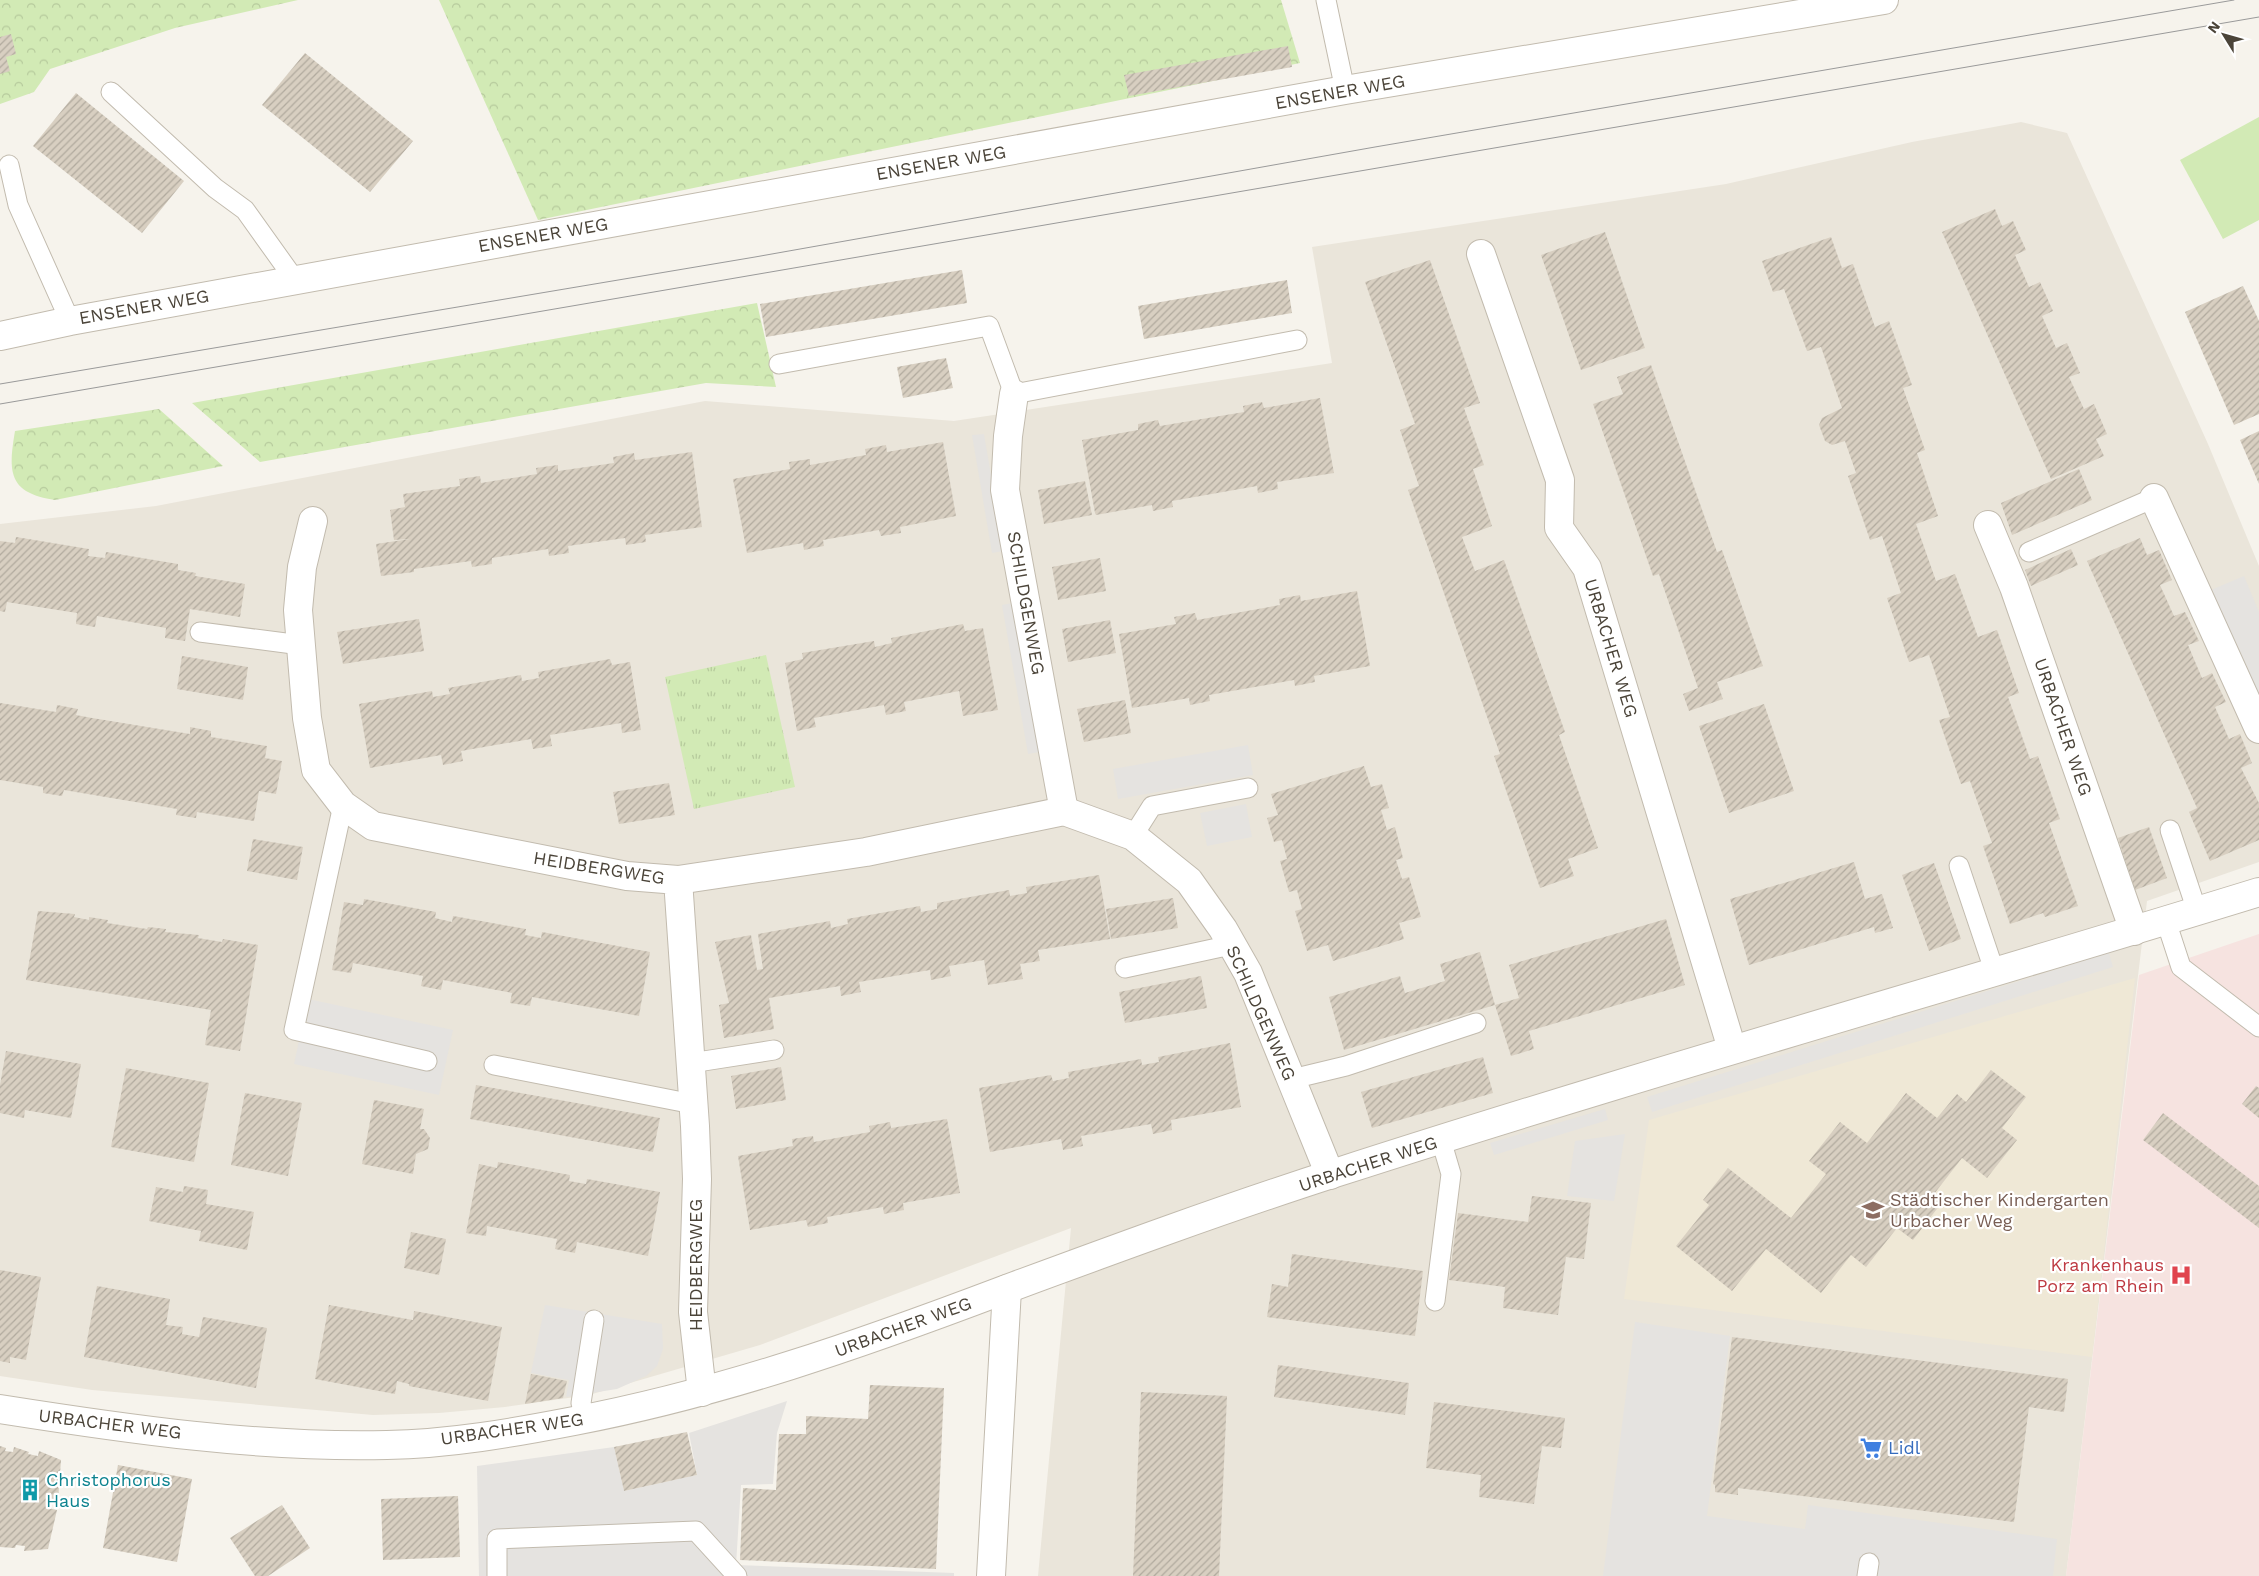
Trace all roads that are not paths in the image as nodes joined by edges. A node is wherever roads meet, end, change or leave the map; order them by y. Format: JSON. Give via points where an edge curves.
{"nodes":[{"id":1,"x":1326,"y":0,"type":"edge"},
{"id":2,"x":1884,"y":0,"type":"edge"},
{"id":3,"x":1812,"y":6,"type":"edge"},
{"id":4,"x":1345,"y":90,"type":"junction"},
{"id":5,"x":112,"y":92,"type":"dead end"},
{"id":6,"x":9,"y":165,"type":"dead end"},
{"id":7,"x":1481,"y":254,"type":"dead end"},
{"id":8,"x":295,"y":280,"type":"junction"},
{"id":9,"x":70,"y":321,"type":"junction"},
{"id":10,"x":0,"y":336,"type":"edge"},
{"id":11,"x":1297,"y":340,"type":"dead end"},
{"id":12,"x":779,"y":364,"type":"dead end"},
{"id":13,"x":1014,"y":394,"type":"junction"},
{"id":14,"x":2154,"y":498,"type":"joint"},
{"id":15,"x":312,"y":521,"type":"dead end"},
{"id":16,"x":1988,"y":525,"type":"dead end"},
{"id":17,"x":2029,"y":552,"type":"dead end"},
{"id":18,"x":200,"y":632,"type":"dead end"},
{"id":19,"x":302,"y":644,"type":"junction"},
{"id":20,"x":2259,"y":729,"type":"edge"},
{"id":21,"x":1248,"y":788,"type":"dead end"},
{"id":22,"x":342,"y":805,"type":"junction"},
{"id":23,"x":1064,"y":811,"type":"junction"},
{"id":24,"x":2170,"y":830,"type":"dead end"},
{"id":25,"x":1133,"y":836,"type":"junction"},
{"id":26,"x":1959,"y":866,"type":"dead end"},
{"id":27,"x":678,"y":880,"type":"junction"},
{"id":28,"x":2259,"y":892,"type":"edge"},
{"id":29,"x":2197,"y":911,"type":"junction"},
{"id":30,"x":2166,"y":921,"type":"junction"},
{"id":31,"x":2134,"y":931,"type":"junction"},
{"id":32,"x":1231,"y":945,"type":"junction"},
{"id":33,"x":1125,"y":968,"type":"dead end"},
{"id":34,"x":1995,"y":973,"type":"junction"},
{"id":35,"x":1476,"y":1023,"type":"dead end"},
{"id":36,"x":2259,"y":1027,"type":"edge"},
{"id":37,"x":1732,"y":1049,"type":"junction"},
{"id":38,"x":774,"y":1050,"type":"dead end"},
{"id":39,"x":426,"y":1061,"type":"dead end"},
{"id":40,"x":691,"y":1063,"type":"junction"},
{"id":41,"x":494,"y":1065,"type":"dead end"},
{"id":42,"x":1292,"y":1079,"type":"junction"},
{"id":43,"x":693,"y":1104,"type":"junction"},
{"id":44,"x":1441,"y":1140,"type":"junction"},
{"id":45,"x":1330,"y":1174,"type":"junction"},
{"id":46,"x":1007,"y":1289,"type":"junction"},
{"id":47,"x":1435,"y":1301,"type":"dead end"},
{"id":48,"x":594,"y":1320,"type":"dead end"},
{"id":49,"x":702,"y":1392,"type":"junction"},
{"id":50,"x":0,"y":1409,"type":"edge"},
{"id":51,"x":585,"y":1419,"type":"junction"},
{"id":52,"x":497,"y":1576,"type":"edge"},
{"id":53,"x":737,"y":1576,"type":"edge"},
{"id":54,"x":991,"y":1576,"type":"edge"}],
"edges":[{"from":1,"to":4,"type":"lane"},
{"from":2,"to":3,"type":"street","name":"ENSENER WEG"},
{"from":3,"to":4,"type":"street","name":"ENSENER WEG"},
{"from":4,"to":8,"type":"street","name":"ENSENER WEG"},
{"from":5,"to":8,"type":"lane","via":[[215,188],[245,210]]},
{"from":6,"to":9,"type":"lane","via":[[18,205]]},
{"from":7,"to":37,"type":"street","name":"URBACHER WEG","via":[[1560,480],[1559,528],[1587,568]]},
{"from":8,"to":9,"type":"street","name":"ENSENER WEG"},
{"from":9,"to":10,"type":"street","name":"ENSENER WEG"},
{"from":11,"to":13,"type":"lane"},
{"from":12,"to":13,"type":"lane","via":[[989,326]]},
{"from":13,"to":23,"type":"street","name":"SCHILDGENWEG","via":[[1005,490]]},
{"from":14,"to":17,"type":"lane"},
{"from":14,"to":20,"type":"street"},
{"from":15,"to":19,"type":"street","name":"HEIDBERGWEG","via":[[302,567],[298,610]]},
{"from":16,"to":31,"type":"street","name":"URBACHER WEG","via":[[2014,587]]},
{"from":18,"to":19,"type":"lane"},
{"from":19,"to":22,"type":"street","name":"HEIDBERGWEG","via":[[307,718],[316,770]]},
{"from":21,"to":25,"type":"lane","via":[[1152,806]]},
{"from":22,"to":27,"type":"street","name":"HEIDBERGWEG","via":[[373,826],[627,876]]},
{"from":22,"to":39,"type":"lane","via":[[294,1030]]},
{"from":23,"to":25,"type":"street","name":"SCHILDGENWEG"},
{"from":23,"to":27,"type":"street","via":[[866,852]]},
{"from":24,"to":29,"type":"lane"},
{"from":25,"to":32,"type":"street","name":"SCHILDGENWEG","via":[[1189,881]]},
{"from":26,"to":34,"type":"lane"},
{"from":27,"to":40,"type":"street","name":"HEIDBERGWEG"},
{"from":28,"to":29,"type":"street","name":"URBACHER WEG"},
{"from":29,"to":30,"type":"street","name":"URBACHER WEG"},
{"from":30,"to":31,"type":"street","name":"URBACHER WEG"},
{"from":30,"to":36,"type":"lane","via":[[2181,967]]},
{"from":31,"to":34,"type":"street","name":"URBACHER WEG"},
{"from":32,"to":33,"type":"lane"},
{"from":32,"to":42,"type":"street","name":"SCHILDGENWEG","via":[[1248,973]]},
{"from":34,"to":37,"type":"street","name":"URBACHER WEG"},
{"from":35,"to":42,"type":"lane","via":[[1346,1066]]},
{"from":37,"to":44,"type":"street","name":"URBACHER WEG"},
{"from":38,"to":40,"type":"lane"},
{"from":40,"to":43,"type":"street","name":"HEIDBERGWEG"},
{"from":41,"to":43,"type":"lane"},
{"from":42,"to":45,"type":"street","name":"SCHILDGENWEG"},
{"from":43,"to":49,"type":"street","name":"HEIDBERGWEG","via":[[697,1179],[693,1312]]},
{"from":44,"to":45,"type":"street","name":"URBACHER WEG"},
{"from":44,"to":47,"type":"lane","via":[[1451,1174]]},
{"from":45,"to":46,"type":"street","name":"URBACHER WEG"},
{"from":46,"to":49,"type":"street","name":"URBACHER WEG","via":[[809,1361]]},
{"from":46,"to":54,"type":"street"},
{"from":48,"to":51,"type":"lane","via":[[581,1403]]},
{"from":49,"to":51,"type":"street","name":"URBACHER WEG"},
{"from":50,"to":51,"type":"street","name":"URBACHER WEG","via":[[169,1432],[297,1444],[390,1445],[506,1434]]},
{"from":52,"to":53,"type":"lane","via":[[497,1539],[696,1531]]}]}
